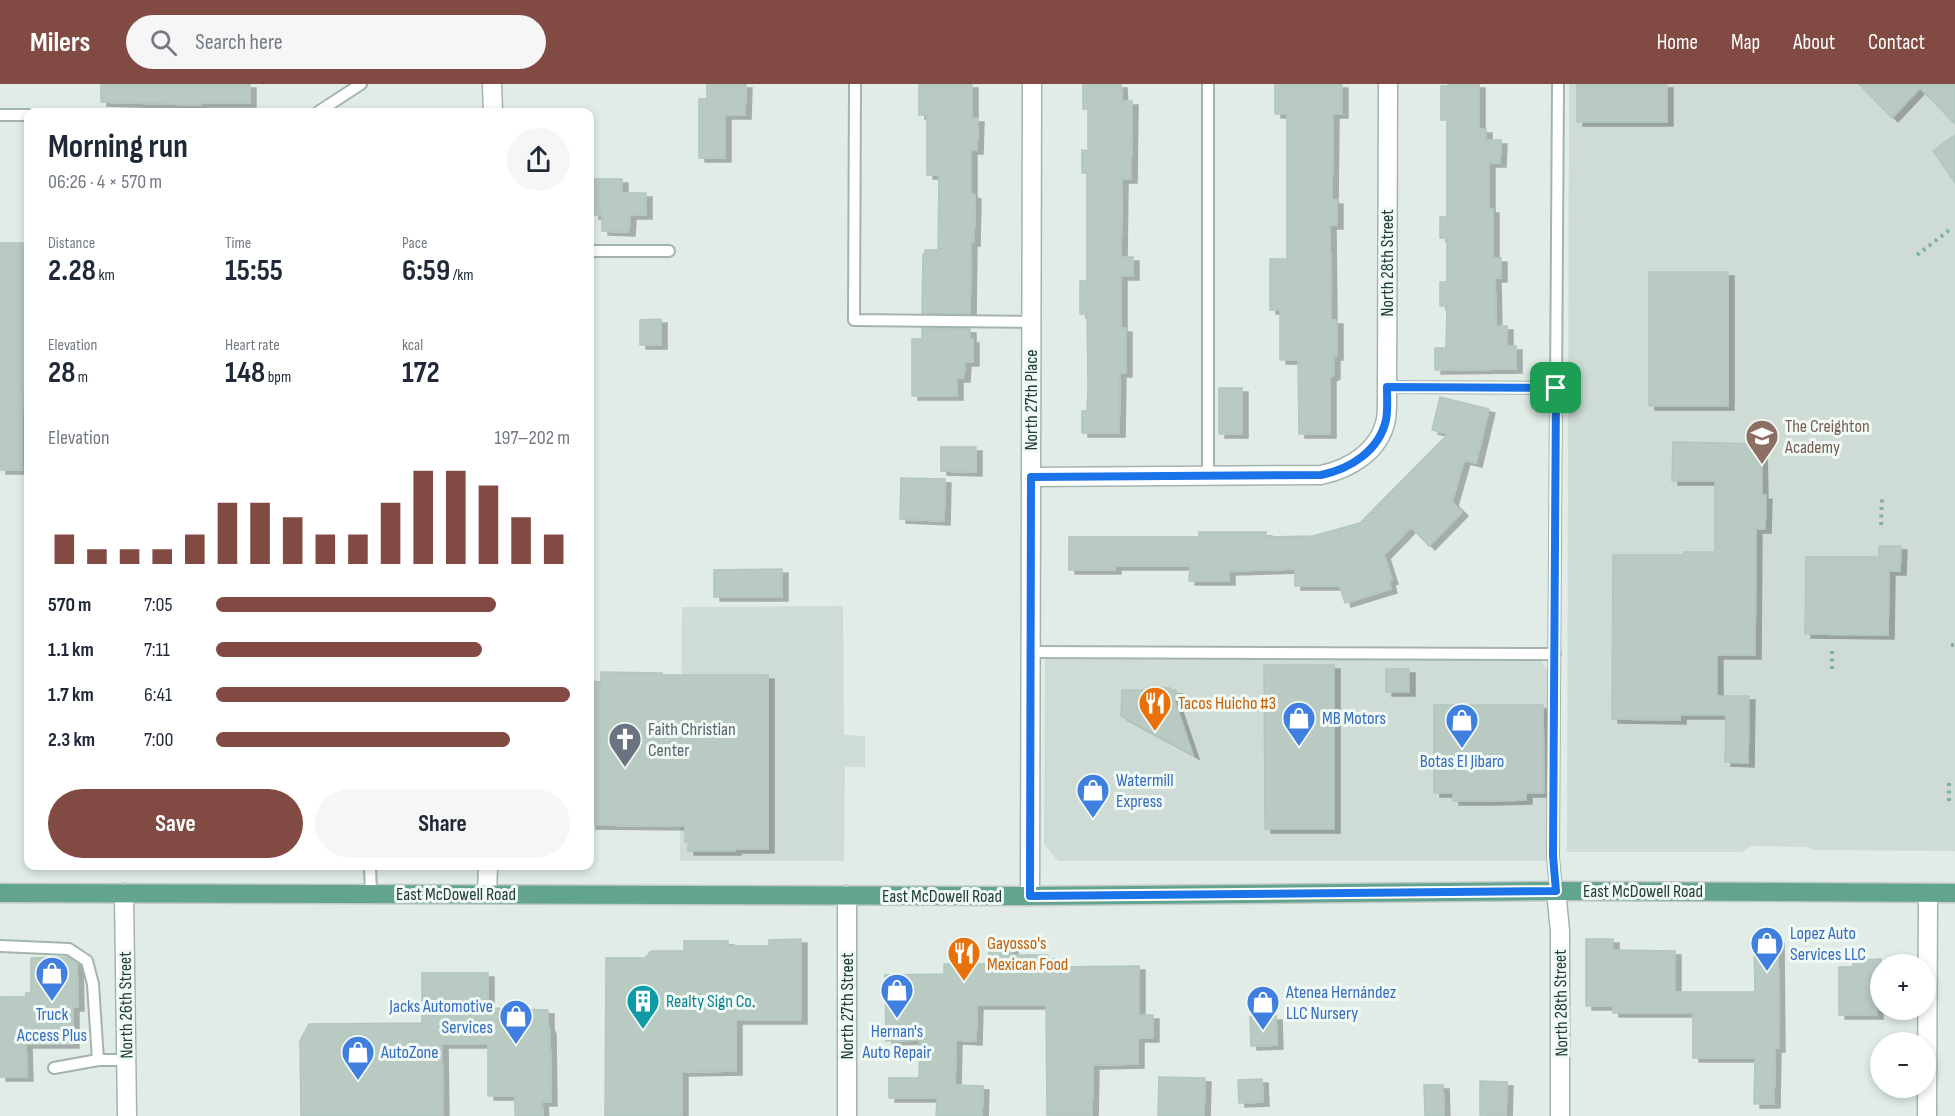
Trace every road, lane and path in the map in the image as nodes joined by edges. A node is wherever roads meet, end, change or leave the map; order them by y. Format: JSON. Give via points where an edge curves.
{"nodes":[{"id":1,"x":361,"y":84,"type":"edge"},
{"id":2,"x":492,"y":84,"type":"edge"},
{"id":3,"x":855,"y":84,"type":"edge"},
{"id":4,"x":1032,"y":84,"type":"edge"},
{"id":5,"x":1208,"y":84,"type":"edge"},
{"id":6,"x":1388,"y":84,"type":"edge"},
{"id":7,"x":1558,"y":84,"type":"edge"},
{"id":8,"x":324,"y":108,"type":"edge"},
{"id":9,"x":493,"y":108,"type":"edge"},
{"id":10,"x":0,"y":115,"type":"edge"},
{"id":11,"x":24,"y":115,"type":"edge"},
{"id":12,"x":1952,"y":228,"type":"dead end"},
{"id":13,"x":594,"y":252,"type":"edge"},
{"id":14,"x":669,"y":252,"type":"dead end"},
{"id":15,"x":1917,"y":255,"type":"dead end"},
{"id":16,"x":1031,"y":322,"type":"junction"},
{"id":17,"x":1387,"y":387,"type":"junction"},
{"id":18,"x":1556,"y":388,"type":"junction"},
{"id":19,"x":1208,"y":476,"type":"junction"},
{"id":20,"x":1031,"y":477,"type":"junction"},
{"id":21,"x":1881,"y":496,"type":"dead end"},
{"id":22,"x":1881,"y":525,"type":"dead end"},
{"id":23,"x":1832,"y":651,"type":"dead end"},
{"id":24,"x":1030,"y":652,"type":"junction"},
{"id":25,"x":1555,"y":654,"type":"junction"},
{"id":26,"x":1832,"y":671,"type":"dead end"},
{"id":27,"x":1949,"y":783,"type":"dead end"},
{"id":28,"x":1949,"y":802,"type":"dead end"},
{"id":29,"x":370,"y":870,"type":"edge"},
{"id":30,"x":488,"y":870,"type":"edge"},
{"id":31,"x":1556,"y":891,"type":"junction"},
{"id":32,"x":0,"y":893,"type":"edge"},
{"id":33,"x":124,"y":893,"type":"junction"},
{"id":34,"x":1928,"y":893,"type":"junction"},
{"id":35,"x":1955,"y":893,"type":"edge"},
{"id":36,"x":370,"y":894,"type":"junction"},
{"id":37,"x":487,"y":894,"type":"junction"},
{"id":38,"x":847,"y":895,"type":"junction"},
{"id":39,"x":1030,"y":896,"type":"junction"},
{"id":40,"x":1,"y":946,"type":"edge"},
{"id":41,"x":98,"y":1060,"type":"junction"},
{"id":42,"x":127,"y":1060,"type":"junction"},
{"id":43,"x":54,"y":1068,"type":"dead end"},
{"id":44,"x":128,"y":1116,"type":"edge"},
{"id":45,"x":847,"y":1116,"type":"edge"},
{"id":46,"x":1560,"y":1116,"type":"edge"},
{"id":47,"x":1927,"y":1116,"type":"edge"}],
"edges":[{"from":1,"to":8,"type":"lane"},
{"from":2,"to":9,"type":"street"},
{"from":3,"to":16,"type":"lane","via":[[854,320]]},
{"from":4,"to":16,"type":"street","name":"North 27th Place"},
{"from":5,"to":19,"type":"lane"},
{"from":6,"to":17,"type":"street","name":"North 28th Street"},
{"from":7,"to":18,"type":"lane"},
{"from":10,"to":11,"type":"lane"},
{"from":12,"to":15,"type":"path"},
{"from":13,"to":14,"type":"lane"},
{"from":16,"to":20,"type":"street","name":"North 27th Place"},
{"from":17,"to":18,"type":"lane"},
{"from":17,"to":19,"type":"street","name":"North 28th Street","via":[[1386,420],[1378,441],[1359,460],[1321,475]]},
{"from":18,"to":25,"type":"lane"},
{"from":19,"to":20,"type":"street"},
{"from":20,"to":24,"type":"street","name":"North 27th Place"},
{"from":21,"to":22,"type":"path"},
{"from":23,"to":26,"type":"path"},
{"from":24,"to":25,"type":"lane"},
{"from":24,"to":39,"type":"street","name":"North 27th Place"},
{"from":25,"to":31,"type":"lane"},
{"from":27,"to":28,"type":"path"},
{"from":29,"to":36,"type":"lane"},
{"from":30,"to":37,"type":"street"},
{"from":31,"to":34,"type":"main road","name":"East McDowell Road"},
{"from":31,"to":39,"type":"main road","name":"East McDowell Road"},
{"from":31,"to":46,"type":"street","name":"North 28th Street","via":[[1560,931]]},
{"from":32,"to":33,"type":"main road","name":"East McDowell Road"},
{"from":33,"to":36,"type":"main road","name":"East McDowell Road"},
{"from":33,"to":42,"type":"street","name":"North 26th Street"},
{"from":34,"to":35,"type":"main road","name":"East McDowell Road"},
{"from":34,"to":47,"type":"street"},
{"from":36,"to":37,"type":"main road","name":"East McDowell Road"},
{"from":37,"to":38,"type":"main road","name":"East McDowell Road"},
{"from":38,"to":39,"type":"main road","name":"East McDowell Road"},
{"from":38,"to":45,"type":"street","name":"North 27th Street"},
{"from":40,"to":41,"type":"lane","via":[[69,949],[87,961],[93,984]]},
{"from":41,"to":42,"type":"lane"},
{"from":41,"to":43,"type":"lane"},
{"from":42,"to":44,"type":"street","name":"North 26th Street"}]}
